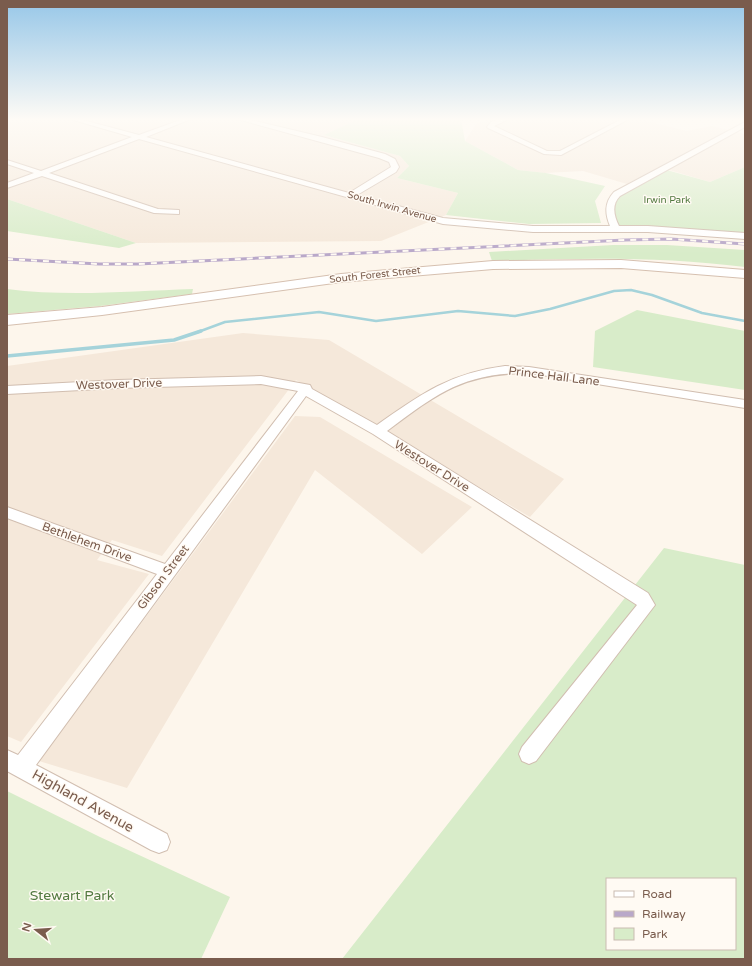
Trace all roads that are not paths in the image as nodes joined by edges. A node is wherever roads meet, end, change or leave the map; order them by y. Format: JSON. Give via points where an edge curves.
{"nodes":[{"id":1,"x":13,"y":164,"type":"edge"},
{"id":2,"x":65,"y":164,"type":"edge"},
{"id":3,"x":237,"y":164,"type":"edge"},
{"id":4,"x":393,"y":164,"type":"edge"},
{"id":5,"x":672,"y":164,"type":"edge"},
{"id":6,"x":41,"y":173,"type":"junction"},
{"id":7,"x":7,"y":186,"type":"edge"},
{"id":8,"x":351,"y":195,"type":"junction"},
{"id":9,"x":176,"y":212,"type":"dead end"},
{"id":10,"x":615,"y":228,"type":"junction"},
{"id":11,"x":745,"y":236,"type":"edge"},
{"id":12,"x":745,"y":274,"type":"edge"},
{"id":13,"x":745,"y":281,"type":"edge"},
{"id":14,"x":7,"y":320,"type":"edge"},
{"id":15,"x":7,"y":328,"type":"edge"},
{"id":16,"x":306,"y":388,"type":"junction"},
{"id":17,"x":7,"y":390,"type":"edge"},
{"id":18,"x":745,"y":404,"type":"edge"},
{"id":19,"x":378,"y":431,"type":"junction"},
{"id":20,"x":7,"y":512,"type":"edge"},
{"id":21,"x":167,"y":571,"type":"junction"},
{"id":22,"x":528,"y":754,"type":"dead end"},
{"id":23,"x":14,"y":764,"type":"edge"},
{"id":24,"x":159,"y":842,"type":"dead end"}],
"edges":[{"from":1,"to":6,"type":"street"},
{"from":2,"to":6,"type":"street"},
{"from":3,"to":8,"type":"street","name":"South Irwin Avenue"},
{"from":4,"to":8,"type":"street","via":[[393,170]]},
{"from":5,"to":10,"type":"street","via":[[612,198],[610,207]]},
{"from":6,"to":7,"type":"street"},
{"from":6,"to":9,"type":"street","via":[[157,211]]},
{"from":8,"to":10,"type":"street","name":"South Irwin Avenue","via":[[425,217],[472,224],[540,229]]},
{"from":10,"to":11,"type":"street","name":"South Irwin Avenue"},
{"from":12,"to":14,"type":"street","name":"South Forest Street","via":[[621,264],[479,266],[327,279],[102,311]]},
{"from":13,"to":15,"type":"street","name":"South Forest Street","via":[[596,272],[458,275],[303,290],[108,319]]},
{"from":16,"to":17,"type":"street","name":"Westover Drive","via":[[290,383],[261,380],[79,385]]},
{"from":16,"to":19,"type":"street","name":"Westover Drive"},
{"from":16,"to":21,"type":"street","name":"Gibson Street"},
{"from":18,"to":19,"type":"street","name":"Prince Hall Lane","via":[[529,370],[500,370],[473,374],[448,383]]},
{"from":19,"to":22,"type":"street","name":"Westover Drive","via":[[642,598],[647,605]]},
{"from":20,"to":21,"type":"street","name":"Bethlehem Drive"},
{"from":21,"to":23,"type":"street","name":"Gibson Street"},
{"from":23,"to":24,"type":"street","name":"Highland Avenue"}]}
